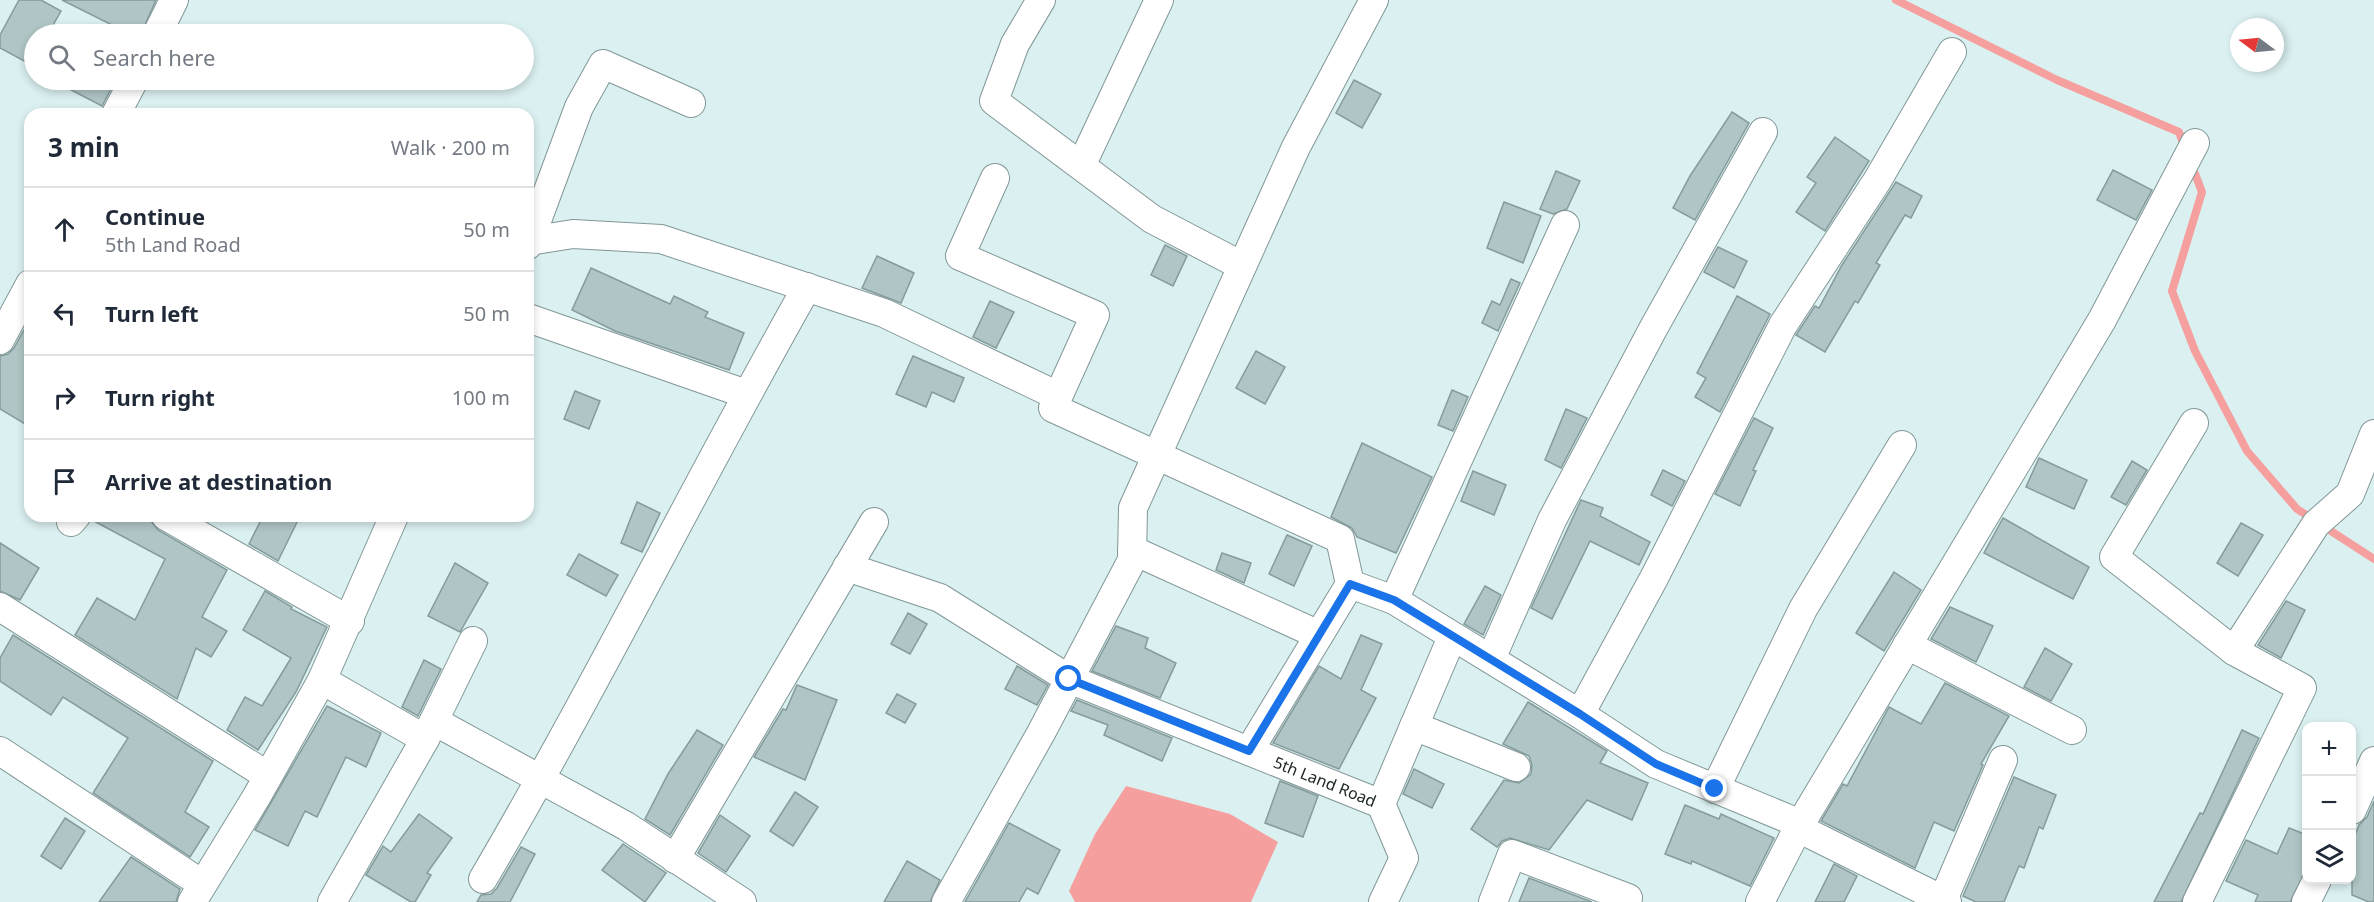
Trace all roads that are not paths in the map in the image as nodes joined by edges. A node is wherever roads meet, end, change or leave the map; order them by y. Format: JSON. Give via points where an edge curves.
{"nodes":[{"id":1,"x":174,"y":0,"type":"edge"},
{"id":2,"x":1041,"y":0,"type":"edge"},
{"id":3,"x":1160,"y":0,"type":"edge"},
{"id":4,"x":1374,"y":0,"type":"edge"},
{"id":5,"x":162,"y":24,"type":"edge"},
{"id":6,"x":1952,"y":52,"type":"dead end"},
{"id":7,"x":129,"y":90,"type":"edge"},
{"id":8,"x":691,"y":104,"type":"dead end"},
{"id":9,"x":119,"y":108,"type":"edge"},
{"id":10,"x":1763,"y":132,"type":"dead end"},
{"id":11,"x":2195,"y":143,"type":"dead end"},
{"id":12,"x":1081,"y":166,"type":"junction"},
{"id":13,"x":994,"y":178,"type":"dead end"},
{"id":14,"x":1565,"y":225,"type":"dead end"},
{"id":15,"x":534,"y":229,"type":"edge"},
{"id":16,"x":534,"y":242,"type":"edge"},
{"id":17,"x":1242,"y":266,"type":"junction"},
{"id":18,"x":807,"y":287,"type":"junction"},
{"id":19,"x":24,"y":295,"type":"edge"},
{"id":20,"x":534,"y":320,"type":"edge"},
{"id":21,"x":0,"y":340,"type":"edge"},
{"id":22,"x":746,"y":394,"type":"junction"},
{"id":23,"x":1058,"y":396,"type":"junction"},
{"id":24,"x":2194,"y":423,"type":"dead end"},
{"id":25,"x":2374,"y":434,"type":"edge"},
{"id":26,"x":1902,"y":445,"type":"dead end"},
{"id":27,"x":1156,"y":456,"type":"junction"},
{"id":28,"x":177,"y":522,"type":"edge"},
{"id":29,"x":392,"y":522,"type":"edge"},
{"id":30,"x":874,"y":522,"type":"dead end"},
{"id":31,"x":1132,"y":550,"type":"junction"},
{"id":32,"x":847,"y":567,"type":"junction"},
{"id":33,"x":1350,"y":584,"type":"junction"},
{"id":34,"x":1394,"y":600,"type":"junction"},
{"id":35,"x":0,"y":607,"type":"edge"},
{"id":36,"x":351,"y":621,"type":"junction"},
{"id":37,"x":1319,"y":634,"type":"junction"},
{"id":38,"x":1452,"y":637,"type":"junction"},
{"id":39,"x":472,"y":641,"type":"dead end"},
{"id":40,"x":1907,"y":645,"type":"junction"},
{"id":41,"x":2234,"y":651,"type":"junction"},
{"id":42,"x":1491,"y":659,"type":"junction"},
{"id":43,"x":1069,"y":679,"type":"junction"},
{"id":44,"x":322,"y":680,"type":"junction"},
{"id":45,"x":1580,"y":714,"type":"junction"},
{"id":46,"x":1414,"y":726,"type":"junction"},
{"id":47,"x":430,"y":730,"type":"junction"},
{"id":48,"x":2072,"y":730,"type":"dead end"},
{"id":49,"x":0,"y":751,"type":"edge"},
{"id":50,"x":1249,"y":751,"type":"junction"},
{"id":51,"x":2003,"y":760,"type":"dead end"},
{"id":52,"x":2374,"y":761,"type":"edge"},
{"id":53,"x":1516,"y":766,"type":"dead end"},
{"id":54,"x":268,"y":776,"type":"junction"},
{"id":55,"x":542,"y":780,"type":"junction"},
{"id":56,"x":1715,"y":789,"type":"junction"},
{"id":57,"x":2356,"y":801,"type":"edge"},
{"id":58,"x":1381,"y":804,"type":"junction"},
{"id":59,"x":1798,"y":828,"type":"junction"},
{"id":60,"x":675,"y":859,"type":"junction"},
{"id":61,"x":483,"y":879,"type":"dead end"},
{"id":62,"x":2315,"y":884,"type":"edge"},
{"id":63,"x":197,"y":893,"type":"edge"},
{"id":64,"x":1945,"y":901,"type":"edge"},
{"id":65,"x":332,"y":902,"type":"edge"},
{"id":66,"x":742,"y":902,"type":"edge"},
{"id":67,"x":946,"y":902,"type":"edge"},
{"id":68,"x":1383,"y":902,"type":"edge"},
{"id":69,"x":1493,"y":902,"type":"edge"},
{"id":70,"x":1626,"y":902,"type":"edge"},
{"id":71,"x":1760,"y":902,"type":"edge"},
{"id":72,"x":2198,"y":902,"type":"edge"},
{"id":73,"x":2306,"y":902,"type":"edge"}],
"edges":[{"from":1,"to":5,"type":"street"},
{"from":2,"to":12,"type":"street","via":[[1015,44],[994,101]]},
{"from":3,"to":12,"type":"street"},
{"from":4,"to":17,"type":"street","via":[[1296,147]]},
{"from":6,"to":45,"type":"street","via":[[1877,181],[1783,325],[1654,579]]},
{"from":7,"to":9,"type":"street"},
{"from":8,"to":15,"type":"street","via":[[603,64],[579,107]]},
{"from":10,"to":42,"type":"street","via":[[1552,520]]},
{"from":11,"to":40,"type":"street","via":[[2102,320]]},
{"from":12,"to":17,"type":"street","via":[[1152,219]]},
{"from":13,"to":23,"type":"street","via":[[960,256],[1095,315]]},
{"from":14,"to":34,"type":"street"},
{"from":16,"to":18,"type":"street","via":[[573,234],[661,239]]},
{"from":17,"to":27,"type":"street"},
{"from":18,"to":22,"type":"street"},
{"from":18,"to":23,"type":"street","via":[[884,313]]},
{"from":19,"to":21,"type":"street"},
{"from":20,"to":22,"type":"street"},
{"from":22,"to":55,"type":"street"},
{"from":23,"to":27,"type":"street","via":[[1053,408]]},
{"from":24,"to":41,"type":"street","via":[[2114,558]]},
{"from":25,"to":41,"type":"street","via":[[2350,494],[2316,524]]},
{"from":26,"to":56,"type":"street","via":[[1803,609]]},
{"from":27,"to":31,"type":"street","via":[[1132,508]]},
{"from":27,"to":33,"type":"street","via":[[1340,539]]},
{"from":28,"to":36,"type":"street"},
{"from":29,"to":36,"type":"street"},
{"from":30,"to":32,"type":"street"},
{"from":31,"to":37,"type":"street"},
{"from":31,"to":43,"type":"street","via":[[1132,560]]},
{"from":32,"to":43,"type":"street","name":"5th Land Road","via":[[940,598]]},
{"from":32,"to":60,"type":"street"},
{"from":33,"to":34,"type":"street"},
{"from":33,"to":37,"type":"street"},
{"from":34,"to":38,"type":"street"},
{"from":35,"to":54,"type":"street"},
{"from":36,"to":44,"type":"street"},
{"from":37,"to":50,"type":"street"},
{"from":38,"to":42,"type":"street"},
{"from":38,"to":46,"type":"street"},
{"from":39,"to":47,"type":"street"},
{"from":40,"to":48,"type":"street"},
{"from":40,"to":59,"type":"street"},
{"from":41,"to":72,"type":"street","via":[[2302,688]]},
{"from":42,"to":45,"type":"street"},
{"from":43,"to":50,"type":"street","name":"5th Land Road"},
{"from":43,"to":67,"type":"street"},
{"from":44,"to":47,"type":"street"},
{"from":44,"to":54,"type":"street"},
{"from":45,"to":56,"type":"street","via":[[1656,764]]},
{"from":46,"to":53,"type":"street"},
{"from":46,"to":58,"type":"street"},
{"from":47,"to":55,"type":"street"},
{"from":47,"to":65,"type":"street"},
{"from":49,"to":63,"type":"street"},
{"from":50,"to":58,"type":"street","name":"5th Land Road"},
{"from":51,"to":64,"type":"street"},
{"from":52,"to":57,"type":"street"},
{"from":54,"to":63,"type":"street"},
{"from":55,"to":60,"type":"street","via":[[626,826]]},
{"from":55,"to":61,"type":"street"},
{"from":56,"to":59,"type":"street","via":[[1791,820]]},
{"from":58,"to":68,"type":"street","name":"5th Land Road","via":[[1404,858]]},
{"from":59,"to":64,"type":"street"},
{"from":59,"to":71,"type":"street"},
{"from":60,"to":66,"type":"street"},
{"from":62,"to":73,"type":"street"},
{"from":69,"to":70,"type":"street","via":[[1512,854],[1628,898]]}]}
